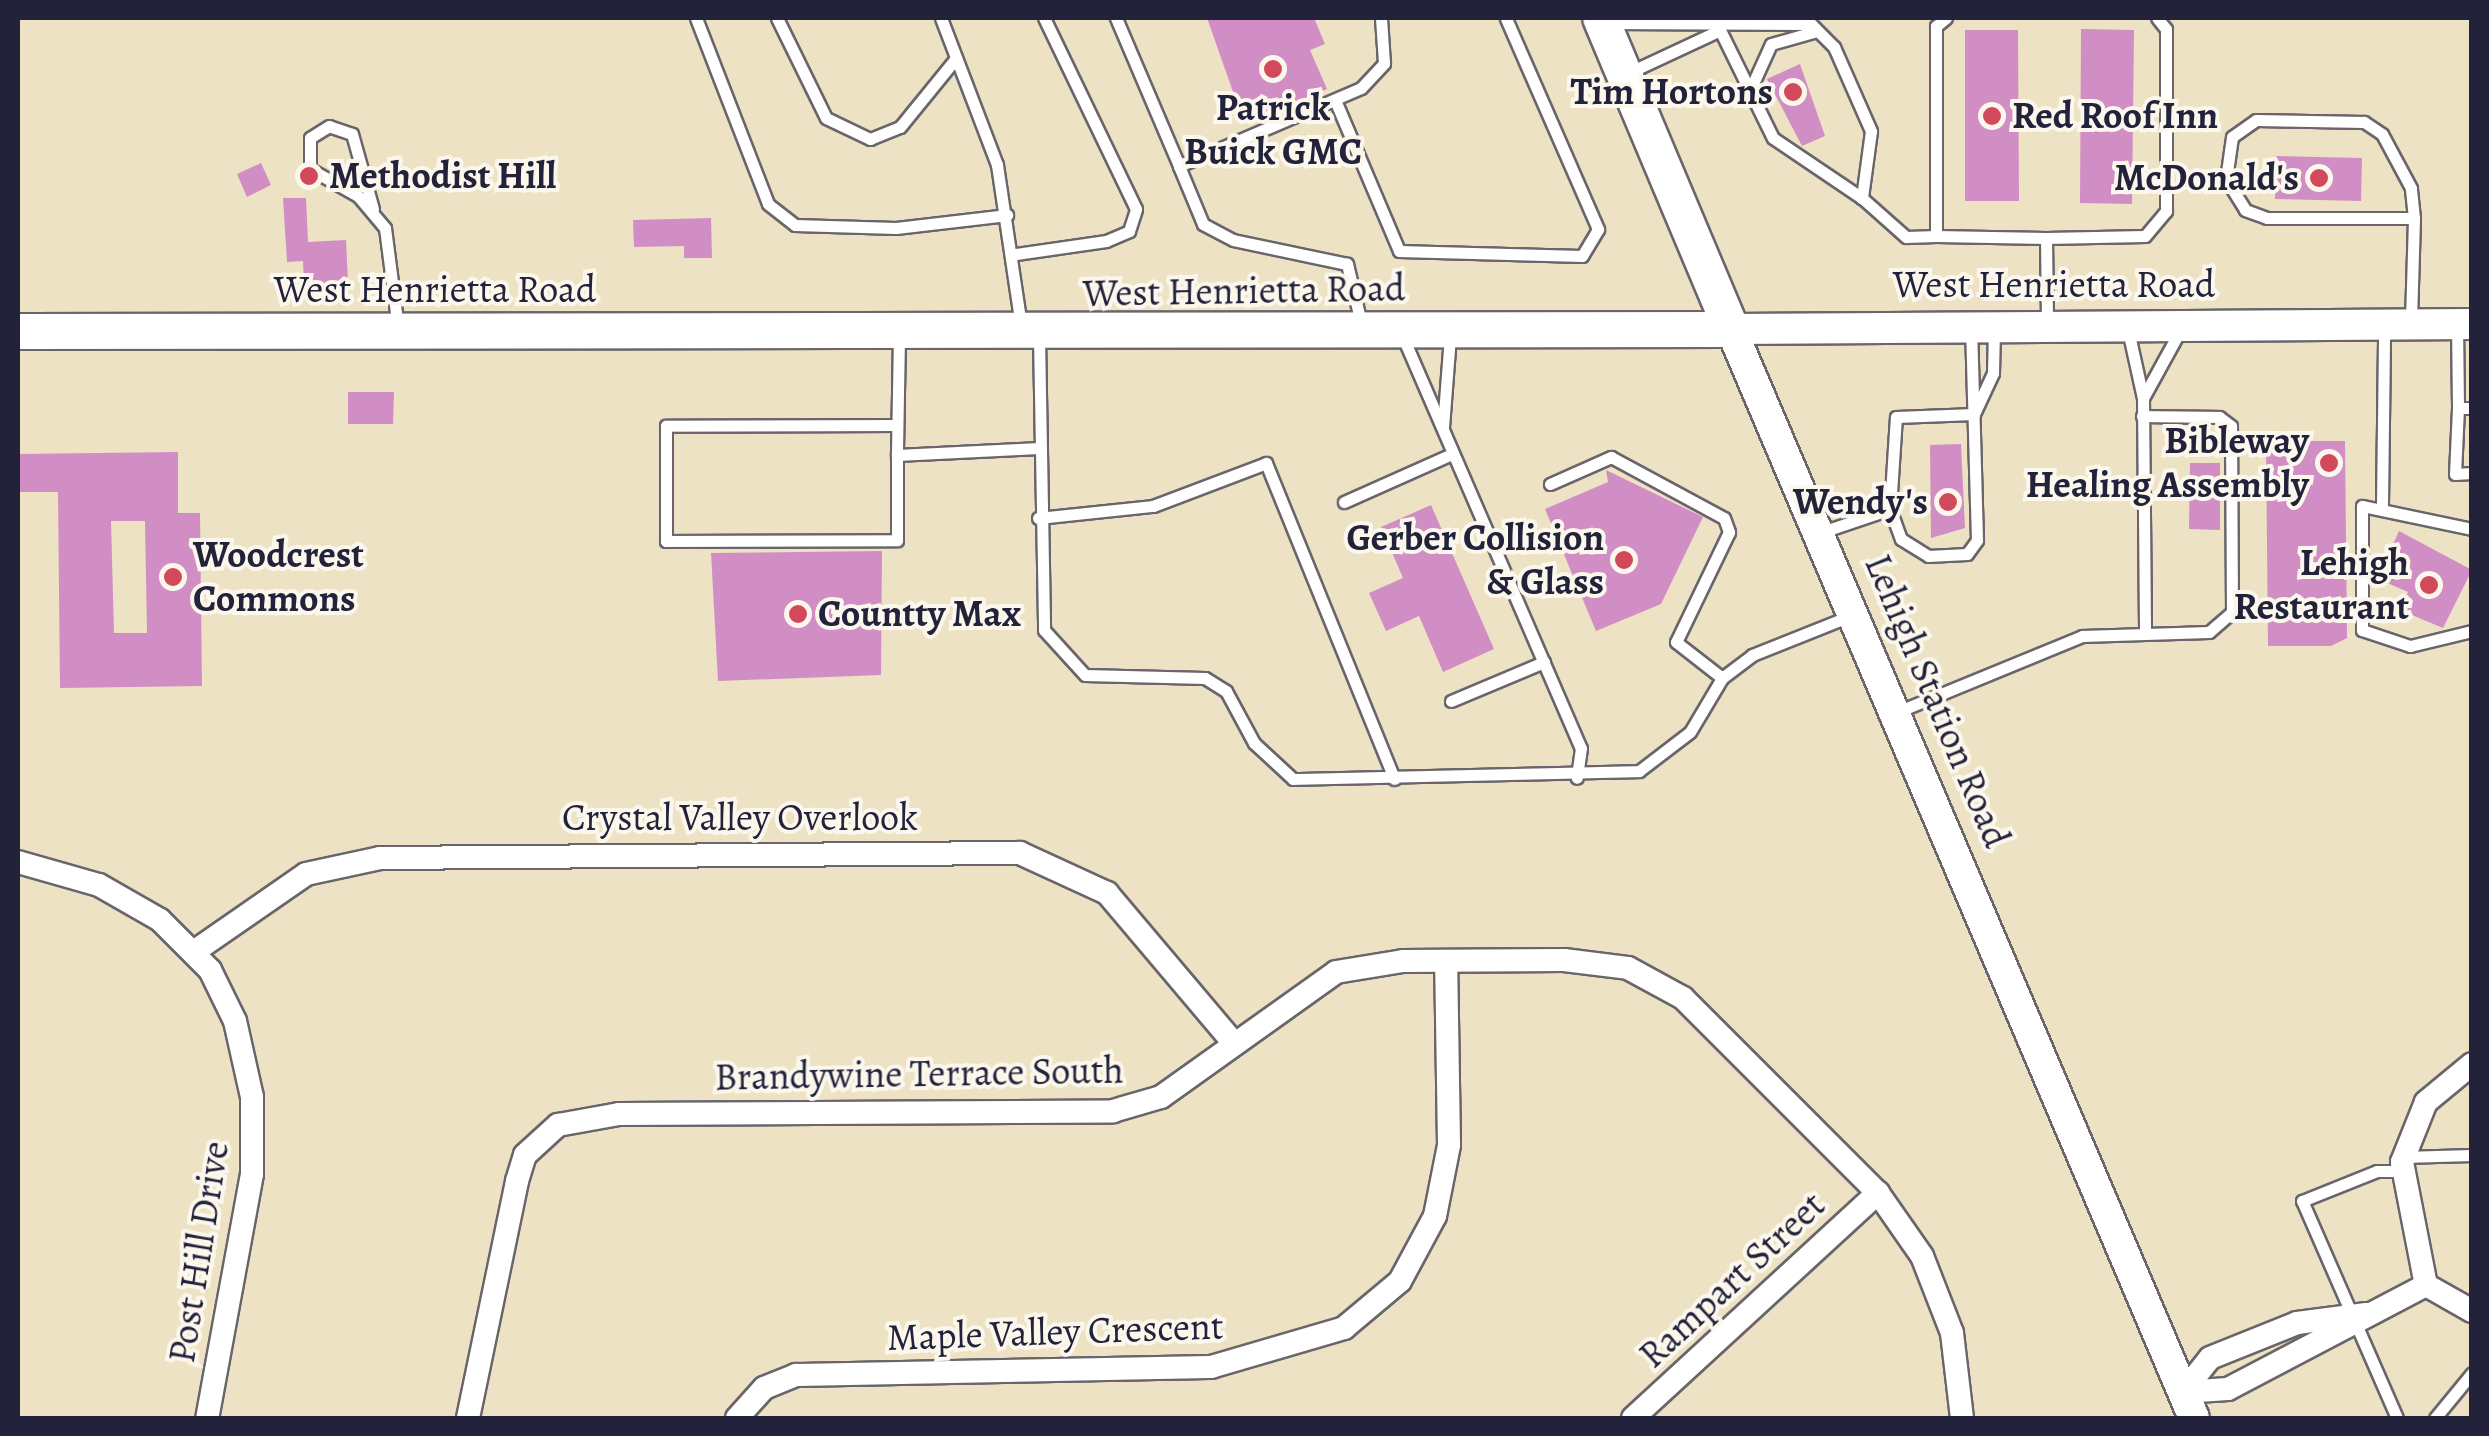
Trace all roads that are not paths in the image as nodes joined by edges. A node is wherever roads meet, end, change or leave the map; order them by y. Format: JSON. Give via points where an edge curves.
{"nodes":[{"id":1,"x":696,"y":18,"type":"edge"},
{"id":2,"x":777,"y":18,"type":"edge"},
{"id":3,"x":941,"y":18,"type":"edge"},
{"id":4,"x":1044,"y":18,"type":"edge"},
{"id":5,"x":1116,"y":18,"type":"edge"},
{"id":6,"x":1382,"y":18,"type":"edge"},
{"id":7,"x":1506,"y":18,"type":"edge"},
{"id":8,"x":1946,"y":18,"type":"edge"},
{"id":9,"x":2157,"y":18,"type":"edge"},
{"id":10,"x":1601,"y":20,"type":"edge"},
{"id":11,"x":1720,"y":30,"type":"junction"},
{"id":12,"x":1817,"y":31,"type":"junction"},
{"id":13,"x":956,"y":58,"type":"junction"},
{"id":14,"x":1624,"y":75,"type":"junction"},
{"id":15,"x":1750,"y":88,"type":"junction"},
{"id":16,"x":1335,"y":100,"type":"junction"},
{"id":17,"x":1179,"y":166,"type":"junction"},
{"id":18,"x":1862,"y":198,"type":"junction"},
{"id":19,"x":373,"y":210,"type":"junction"},
{"id":20,"x":1008,"y":214,"type":"junction"},
{"id":21,"x":2414,"y":218,"type":"junction"},
{"id":22,"x":1936,"y":236,"type":"junction"},
{"id":23,"x":2046,"y":238,"type":"junction"},
{"id":24,"x":1016,"y":254,"type":"junction"},
{"id":25,"x":2464,"y":324,"type":"edge"},
{"id":26,"x":2398,"y":325,"type":"junction"},
{"id":27,"x":2127,"y":327,"type":"junction"},
{"id":28,"x":2182,"y":327,"type":"junction"},
{"id":29,"x":1982,"y":328,"type":"junction"},
{"id":30,"x":2048,"y":328,"type":"junction"},
{"id":31,"x":1731,"y":329,"type":"junction"},
{"id":32,"x":18,"y":331,"type":"edge"},
{"id":33,"x":399,"y":332,"type":"junction"},
{"id":34,"x":1401,"y":332,"type":"junction"},
{"id":35,"x":1451,"y":332,"type":"junction"},
{"id":36,"x":1362,"y":333,"type":"junction"},
{"id":37,"x":899,"y":335,"type":"junction"},
{"id":38,"x":1030,"y":336,"type":"junction"},
{"id":39,"x":2143,"y":398,"type":"junction"},
{"id":40,"x":2465,"y":408,"type":"edge"},
{"id":41,"x":1974,"y":414,"type":"junction"},
{"id":42,"x":2142,"y":416,"type":"junction"},
{"id":43,"x":897,"y":425,"type":"junction"},
{"id":44,"x":1443,"y":431,"type":"junction"},
{"id":45,"x":1039,"y":448,"type":"junction"},
{"id":46,"x":1452,"y":454,"type":"junction"},
{"id":47,"x":897,"y":455,"type":"junction"},
{"id":48,"x":2472,"y":473,"type":"edge"},
{"id":49,"x":1550,"y":484,"type":"dead end"},
{"id":50,"x":1344,"y":502,"type":"dead end"},
{"id":51,"x":2382,"y":504,"type":"junction"},
{"id":52,"x":1890,"y":508,"type":"junction"},
{"id":53,"x":1038,"y":518,"type":"junction"},
{"id":54,"x":2472,"y":529,"type":"edge"},
{"id":55,"x":1819,"y":533,"type":"junction"},
{"id":56,"x":1854,"y":614,"type":"junction"},
{"id":57,"x":2472,"y":631,"type":"edge"},
{"id":58,"x":2145,"y":634,"type":"junction"},
{"id":59,"x":1544,"y":662,"type":"junction"},
{"id":60,"x":1722,"y":678,"type":"junction"},
{"id":61,"x":1451,"y":701,"type":"dead end"},
{"id":62,"x":1896,"y":712,"type":"junction"},
{"id":63,"x":1577,"y":778,"type":"junction"},
{"id":64,"x":1394,"y":779,"type":"junction"},
{"id":65,"x":18,"y":862,"type":"edge"},
{"id":66,"x":195,"y":951,"type":"junction"},
{"id":67,"x":1446,"y":963,"type":"junction"},
{"id":68,"x":1233,"y":1042,"type":"junction"},
{"id":69,"x":2472,"y":1064,"type":"edge"},
{"id":70,"x":2472,"y":1155,"type":"edge"},
{"id":71,"x":2402,"y":1164,"type":"junction"},
{"id":72,"x":1878,"y":1192,"type":"junction"},
{"id":73,"x":2426,"y":1286,"type":"junction"},
{"id":74,"x":2472,"y":1311,"type":"edge"},
{"id":75,"x":2359,"y":1318,"type":"junction"},
{"id":76,"x":2472,"y":1373,"type":"edge"},
{"id":77,"x":2189,"y":1405,"type":"edge"},
{"id":78,"x":207,"y":1418,"type":"edge"},
{"id":79,"x":468,"y":1418,"type":"edge"},
{"id":80,"x":738,"y":1418,"type":"edge"},
{"id":81,"x":1633,"y":1418,"type":"edge"},
{"id":82,"x":1962,"y":1418,"type":"edge"},
{"id":83,"x":2397,"y":1418,"type":"edge"},
{"id":84,"x":2436,"y":1418,"type":"edge"}],
"edges":[{"from":1,"to":20,"type":"lane","via":[[768,204],[795,225],[896,228]]},
{"from":2,"to":13,"type":"lane","via":[[826,118],[870,139],[900,128]]},
{"from":3,"to":13,"type":"lane"},
{"from":4,"to":24,"type":"lane","via":[[1136,209],[1129,232],[1106,241]]},
{"from":5,"to":17,"type":"lane"},
{"from":6,"to":16,"type":"lane","via":[[1384,64]]},
{"from":7,"to":16,"type":"lane","via":[[1598,229],[1582,256],[1399,251]]},
{"from":8,"to":22,"type":"lane","via":[[1936,26]]},
{"from":9,"to":23,"type":"lane","via":[[2166,28],[2166,210],[2144,236]]},
{"from":10,"to":11,"type":"lane"},
{"from":10,"to":14,"type":"main road","name":"Lehigh Station Road"},
{"from":11,"to":12,"type":"lane","via":[[1786,20]]},
{"from":11,"to":14,"type":"lane"},
{"from":11,"to":15,"type":"lane"},
{"from":12,"to":15,"type":"lane","via":[[1771,44]]},
{"from":12,"to":18,"type":"lane","via":[[1834,48],[1871,131]]},
{"from":13,"to":20,"type":"lane"},
{"from":14,"to":31,"type":"main road","name":"Lehigh Station Road"},
{"from":15,"to":18,"type":"lane","via":[[1773,138]]},
{"from":16,"to":17,"type":"lane"},
{"from":17,"to":36,"type":"lane","via":[[1204,224],[1233,240],[1347,264],[1360,294]]},
{"from":18,"to":22,"type":"lane","via":[[1906,237]]},
{"from":19,"to":19,"type":"lane","via":[[310,169],[310,138],[328,126],[352,134]]},
{"from":19,"to":33,"type":"lane","via":[[391,247]]},
{"from":20,"to":24,"type":"lane"},
{"from":21,"to":21,"type":"lane","via":[[2411,188],[2382,134],[2364,122],[2256,120],[2232,137],[2224,162],[2245,210],[2268,218]]},
{"from":21,"to":26,"type":"lane"},
{"from":22,"to":23,"type":"lane"},
{"from":23,"to":30,"type":"lane"},
{"from":24,"to":38,"type":"lane"},
{"from":25,"to":26,"type":"street","name":"West Henrietta Road"},
{"from":25,"to":40,"type":"lane"},
{"from":26,"to":28,"type":"street","name":"West Henrietta Road"},
{"from":26,"to":51,"type":"lane"},
{"from":27,"to":28,"type":"street","name":"West Henrietta Road"},
{"from":27,"to":30,"type":"street","name":"West Henrietta Road"},
{"from":27,"to":39,"type":"lane"},
{"from":28,"to":39,"type":"lane"},
{"from":29,"to":30,"type":"street","name":"West Henrietta Road"},
{"from":29,"to":31,"type":"street","name":"West Henrietta Road"},
{"from":29,"to":41,"type":"lane"},
{"from":29,"to":41,"type":"lane","via":[[1992,373]]},
{"from":31,"to":35,"type":"main road","name":"West Henrietta Road"},
{"from":31,"to":55,"type":"street","name":"Lehigh Station Road"},
{"from":32,"to":33,"type":"main road","name":"West Henrietta Road"},
{"from":33,"to":37,"type":"main road","name":"West Henrietta Road"},
{"from":34,"to":35,"type":"main road","name":"West Henrietta Road"},
{"from":34,"to":36,"type":"main road","name":"West Henrietta Road"},
{"from":34,"to":44,"type":"lane"},
{"from":35,"to":44,"type":"lane"},
{"from":36,"to":38,"type":"main road","name":"West Henrietta Road"},
{"from":37,"to":38,"type":"main road","name":"West Henrietta Road"},
{"from":37,"to":43,"type":"lane"},
{"from":38,"to":45,"type":"lane"},
{"from":39,"to":42,"type":"lane"},
{"from":40,"to":48,"type":"lane","via":[[2454,474]]},
{"from":41,"to":52,"type":"lane","via":[[1896,418]]},
{"from":41,"to":52,"type":"lane","via":[[1972,548],[1914,550]]},
{"from":42,"to":58,"type":"lane"},
{"from":42,"to":58,"type":"lane","via":[[2219,417],[2234,440],[2232,612],[2208,632]]},
{"from":43,"to":47,"type":"lane"},
{"from":43,"to":47,"type":"lane","via":[[666,426],[666,541],[898,540]]},
{"from":44,"to":46,"type":"lane"},
{"from":45,"to":47,"type":"lane"},
{"from":45,"to":53,"type":"lane"},
{"from":46,"to":50,"type":"lane"},
{"from":46,"to":59,"type":"lane"},
{"from":49,"to":60,"type":"lane","via":[[1612,456],[1724,518],[1729,532],[1676,642]]},
{"from":51,"to":54,"type":"lane"},
{"from":51,"to":57,"type":"lane","via":[[2362,506],[2362,630],[2410,646]]},
{"from":52,"to":55,"type":"lane"},
{"from":53,"to":64,"type":"lane","via":[[1044,630],[1068,664],[1084,675],[1205,678],[1226,691],[1254,743],[1293,780]]},
{"from":53,"to":64,"type":"lane","via":[[1154,506],[1266,463]]},
{"from":55,"to":56,"type":"street","name":"Lehigh Station Road"},
{"from":56,"to":60,"type":"lane","via":[[1752,655]]},
{"from":56,"to":62,"type":"street","name":"Lehigh Station Road"},
{"from":58,"to":62,"type":"lane","via":[[2082,636]]},
{"from":59,"to":61,"type":"lane"},
{"from":59,"to":63,"type":"lane","via":[[1581,748]]},
{"from":60,"to":63,"type":"lane","via":[[1690,732],[1658,760]]},
{"from":62,"to":77,"type":"street","name":"Lehigh Station Road"},
{"from":63,"to":64,"type":"lane"},
{"from":65,"to":66,"type":"street","name":"Post Hill Drive","via":[[129,900]]},
{"from":66,"to":68,"type":"street","name":"Crystal Valley Overlook","via":[[306,874],[380,858],[1020,854],[1108,892]]},
{"from":66,"to":78,"type":"street","name":"Post Hill Drive","via":[[235,1021],[255,1135]]},
{"from":67,"to":68,"type":"street","name":"Brandywine Terrace South","via":[[1336,972]]},
{"from":67,"to":72,"type":"street","name":"Brandywine Terrace South","via":[[1602,962],[1655,980]]},
{"from":67,"to":80,"type":"street","name":"Maple Valley Crescent","via":[[1449,1145],[1435,1216],[1400,1281],[1344,1328],[1211,1367],[796,1375],[764,1388]]},
{"from":68,"to":79,"type":"street","name":"Brandywine Terrace South","via":[[1161,1097],[1113,1111],[619,1114],[558,1125],[525,1155],[517,1181]]},
{"from":69,"to":71,"type":"street","via":[[2426,1102]]},
{"from":70,"to":71,"type":"lane"},
{"from":71,"to":73,"type":"street"},
{"from":71,"to":75,"type":"lane","via":[[2302,1201]]},
{"from":72,"to":81,"type":"street","name":"Rampart Street"},
{"from":72,"to":82,"type":"street","name":"Brandywine Terrace South","via":[[1922,1256],[1952,1334]]},
{"from":73,"to":74,"type":"street"},
{"from":73,"to":75,"type":"street"},
{"from":75,"to":77,"type":"street"},
{"from":75,"to":77,"type":"street","via":[[2298,1323],[2210,1358]]},
{"from":75,"to":83,"type":"lane"},
{"from":76,"to":84,"type":"lane"}]}
